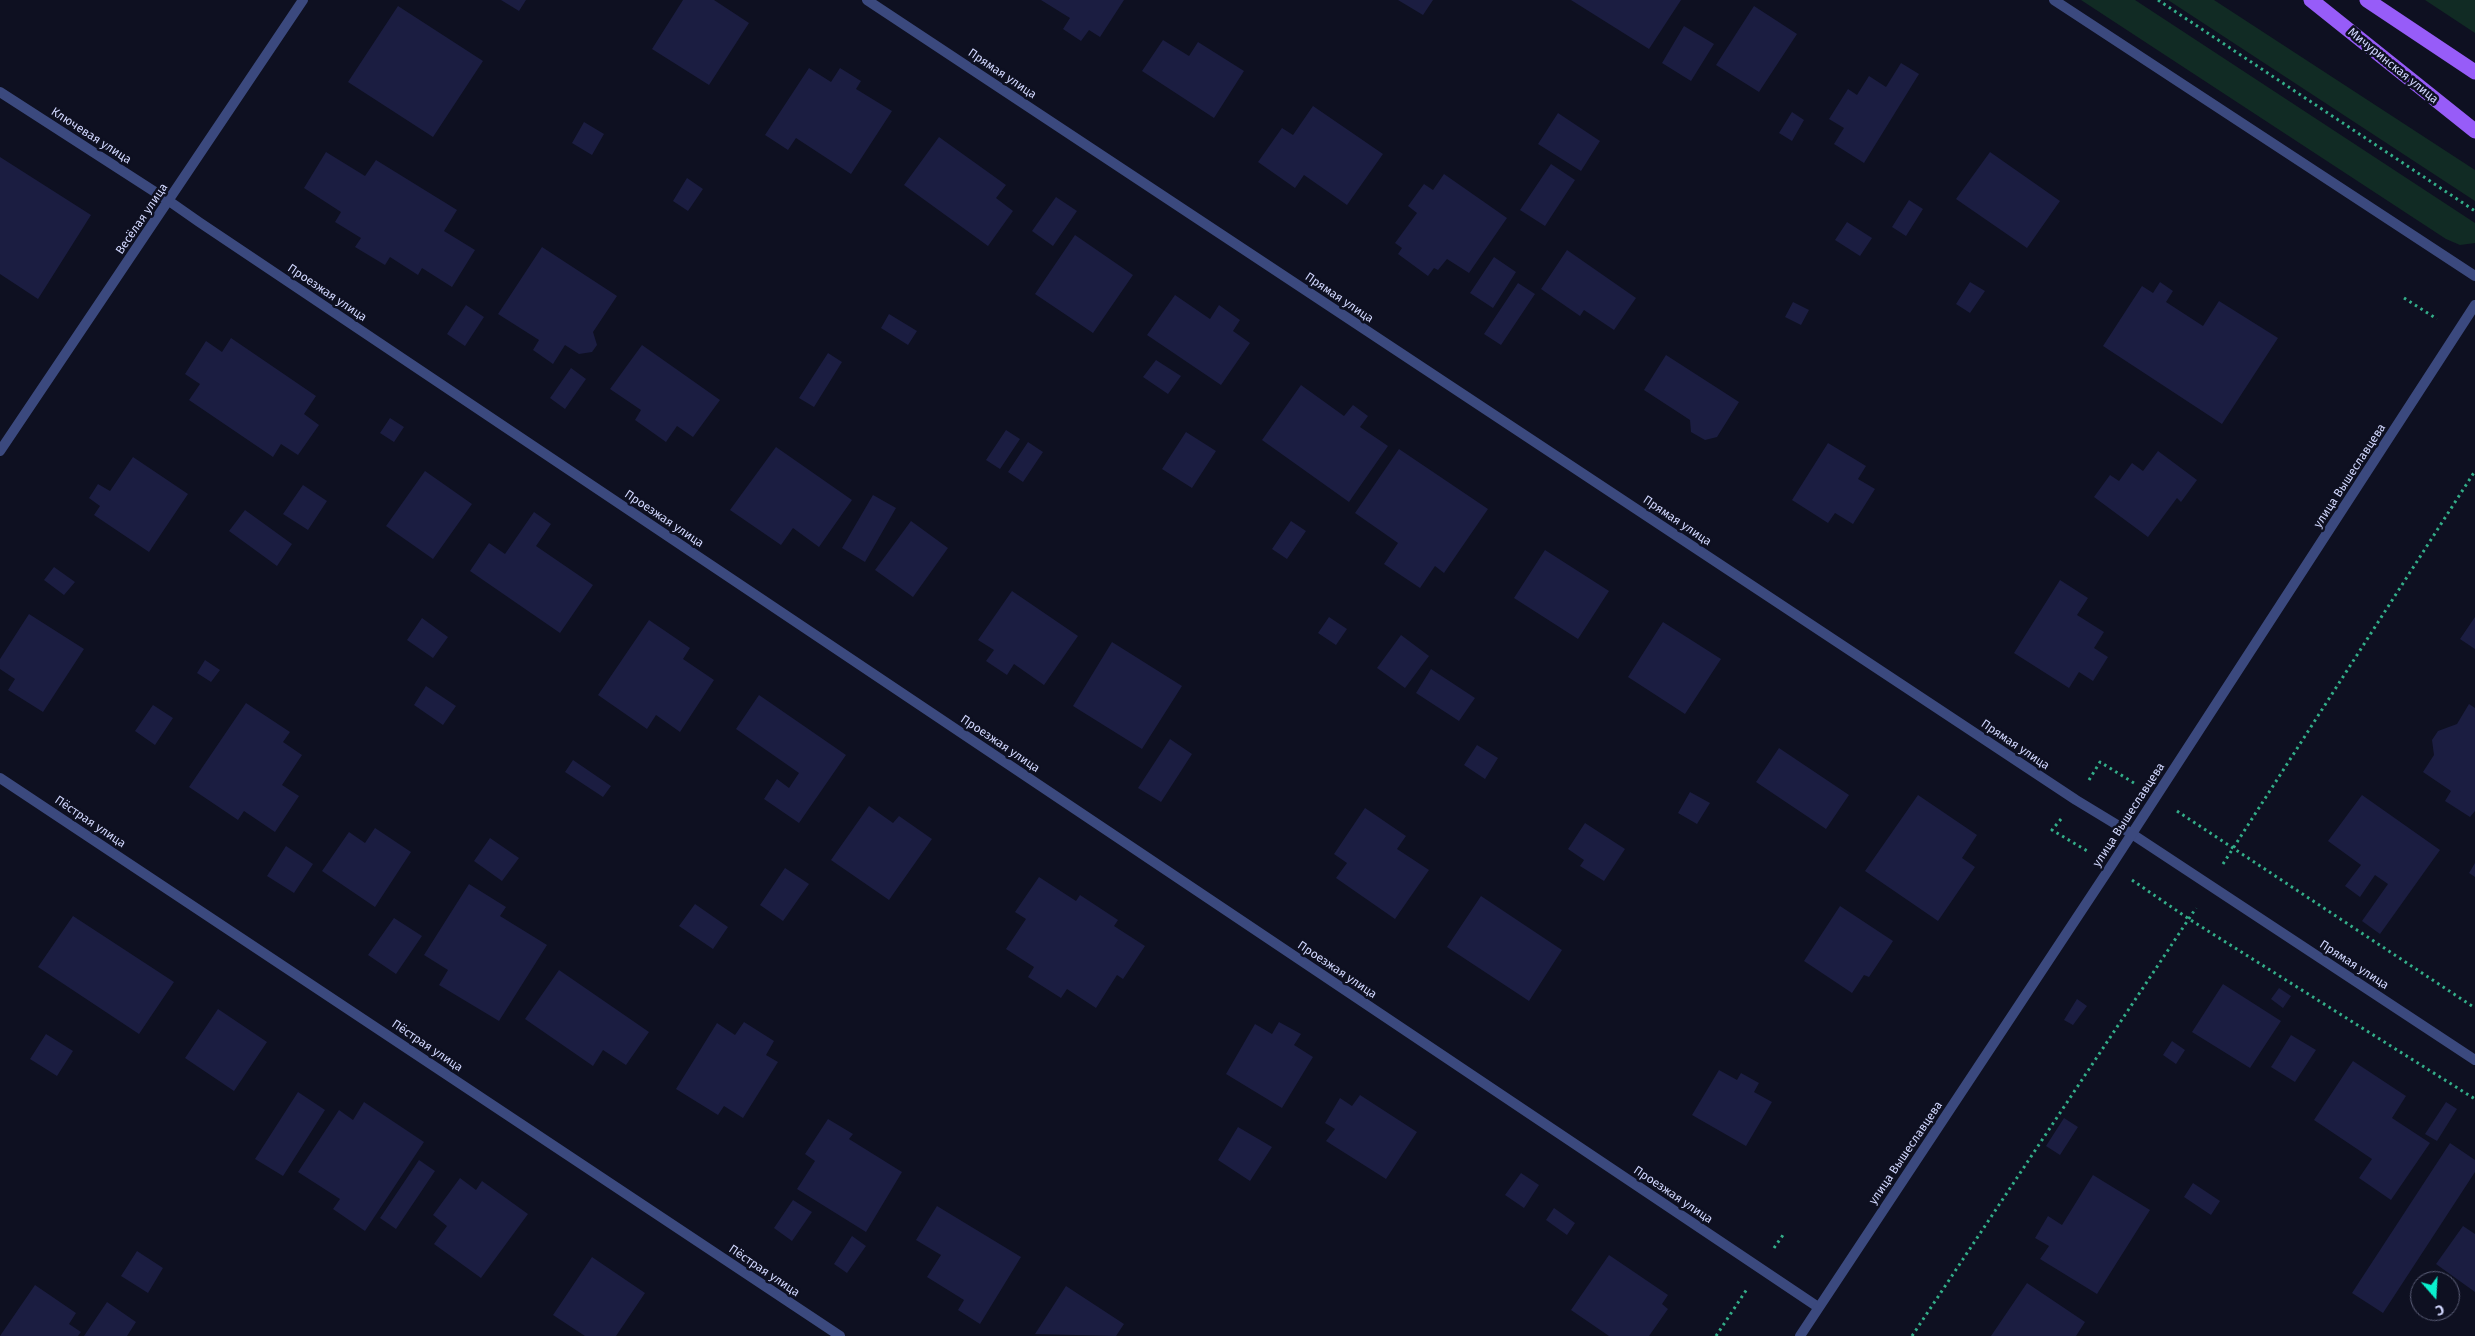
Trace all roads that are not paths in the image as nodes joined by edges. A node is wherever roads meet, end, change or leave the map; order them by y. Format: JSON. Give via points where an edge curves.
{"nodes":[{"id":1,"x":303,"y":0,"type":"edge"},
{"id":2,"x":868,"y":0,"type":"edge"},
{"id":3,"x":2054,"y":0,"type":"edge"},
{"id":4,"x":2311,"y":0,"type":"edge"},
{"id":5,"x":2367,"y":0,"type":"edge"},
{"id":6,"x":2475,"y":72,"type":"edge"},
{"id":7,"x":0,"y":92,"type":"edge"},
{"id":8,"x":2475,"y":131,"type":"edge"},
{"id":9,"x":169,"y":201,"type":"junction"},
{"id":10,"x":2475,"y":276,"type":"edge"},
{"id":11,"x":2475,"y":305,"type":"edge"},
{"id":12,"x":0,"y":451,"type":"edge"},
{"id":13,"x":0,"y":778,"type":"edge"},
{"id":14,"x":2132,"y":834,"type":"junction"},
{"id":15,"x":2475,"y":1060,"type":"edge"},
{"id":16,"x":1818,"y":1307,"type":"junction"},
{"id":17,"x":840,"y":1336,"type":"edge"},
{"id":18,"x":1800,"y":1336,"type":"edge"}],
"edges":[{"from":1,"to":9,"type":"street","name":"Весёлая улица"},
{"from":2,"to":14,"type":"street","name":"Прямая улица"},
{"from":3,"to":10,"type":"street"},
{"from":4,"to":8,"type":"main road","name":"Мичуринская улица"},
{"from":5,"to":6,"type":"main road"},
{"from":7,"to":9,"type":"street","name":"Ключевая улица"},
{"from":9,"to":12,"type":"street","name":"Весёлая улица"},
{"from":9,"to":16,"type":"street","name":"Проезжая улица"},
{"from":11,"to":14,"type":"street","name":"улица Вышеславцева"},
{"from":13,"to":17,"type":"street","name":"Пёстрая улица"},
{"from":14,"to":15,"type":"street","name":"Прямая улица"},
{"from":14,"to":16,"type":"street","name":"улица Вышеславцева"},
{"from":16,"to":18,"type":"street","name":"улица Вышеславцева"}]}
